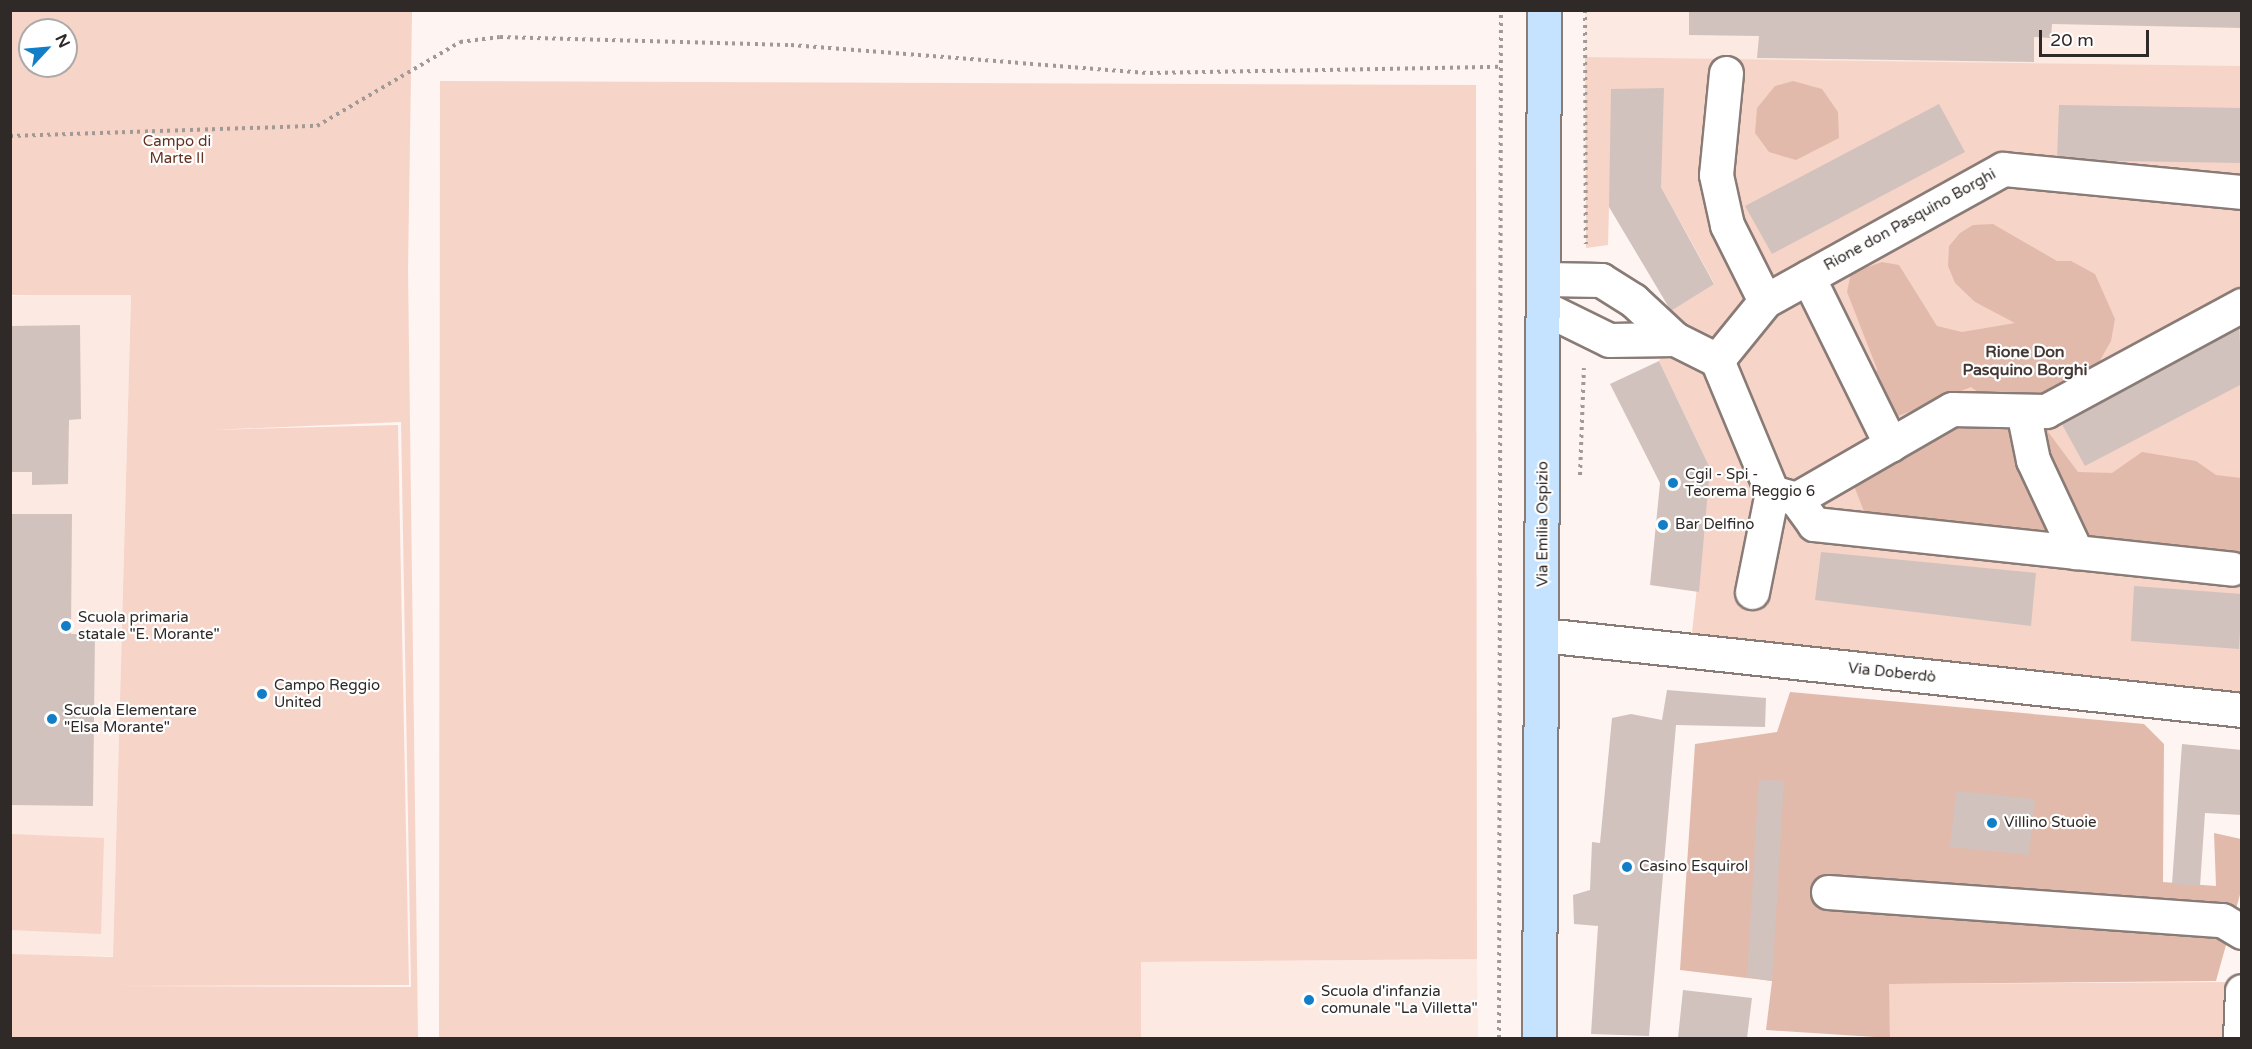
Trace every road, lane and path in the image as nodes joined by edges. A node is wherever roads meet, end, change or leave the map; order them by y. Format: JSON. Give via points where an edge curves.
{"nodes":[{"id":1,"x":1501,"y":10,"type":"edge"},
{"id":2,"x":1544,"y":10,"type":"edge"},
{"id":3,"x":1501,"y":67,"type":"junction"},
{"id":4,"x":1726,"y":73,"type":"dead end"},
{"id":5,"x":10,"y":136,"type":"edge"},
{"id":6,"x":2241,"y":192,"type":"edge"},
{"id":7,"x":1808,"y":277,"type":"junction"},
{"id":8,"x":1545,"y":293,"type":"junction"},
{"id":9,"x":1765,"y":301,"type":"junction"},
{"id":10,"x":2241,"y":305,"type":"edge"},
{"id":11,"x":1675,"y":339,"type":"junction"},
{"id":12,"x":1717,"y":360,"type":"junction"},
{"id":13,"x":2023,"y":411,"type":"junction"},
{"id":14,"x":1891,"y":445,"type":"junction"},
{"id":15,"x":1784,"y":496,"type":"junction"},
{"id":16,"x":2076,"y":552,"type":"junction"},
{"id":17,"x":2232,"y":569,"type":"dead end"},
{"id":18,"x":1752,"y":592,"type":"dead end"},
{"id":19,"x":1543,"y":634,"type":"junction"},
{"id":20,"x":2241,"y":710,"type":"edge"},
{"id":21,"x":1828,"y":892,"type":"dead end"},
{"id":22,"x":2241,"y":932,"type":"edge"},
{"id":23,"x":2241,"y":992,"type":"edge"},
{"id":24,"x":1499,"y":1038,"type":"edge"},
{"id":25,"x":1539,"y":1038,"type":"edge"},
{"id":26,"x":2240,"y":1038,"type":"edge"}],
"edges":[{"from":1,"to":3,"type":"path"},
{"from":2,"to":8,"type":"main road","name":"Via Emilia Ospizio"},
{"from":3,"to":5,"type":"path","via":[[1150,73],[813,46],[500,37],[460,42],[317,126]]},
{"from":3,"to":24,"type":"path"},
{"from":4,"to":9,"type":"street","via":[[1716,175],[1727,225]]},
{"from":6,"to":7,"type":"street","name":"Rione don Pasquino Borghi","via":[[2003,169]]},
{"from":7,"to":9,"type":"street","name":"Rione don Pasquino Borghi"},
{"from":7,"to":14,"type":"street"},
{"from":8,"to":11,"type":"street","via":[[1609,340]]},
{"from":8,"to":11,"type":"street","via":[[1601,280],[1633,300]]},
{"from":8,"to":19,"type":"main road","name":"Via Emilia Ospizio"},
{"from":9,"to":12,"type":"street","name":"Rione don Pasquino Borghi"},
{"from":10,"to":13,"type":"street","via":[[2046,411]]},
{"from":11,"to":12,"type":"street"},
{"from":12,"to":15,"type":"street"},
{"from":13,"to":14,"type":"street","via":[[1952,409]]},
{"from":13,"to":16,"type":"street","via":[[2033,460]]},
{"from":14,"to":15,"type":"street"},
{"from":15,"to":16,"type":"street","via":[[1814,524]]},
{"from":15,"to":18,"type":"street"},
{"from":16,"to":17,"type":"street"},
{"from":19,"to":20,"type":"street","name":"Via Doberdò"},
{"from":19,"to":25,"type":"main road","name":"Via Emilia Ospizio"},
{"from":21,"to":22,"type":"street","via":[[2222,920]]},
{"from":23,"to":26,"type":"street"}]}
